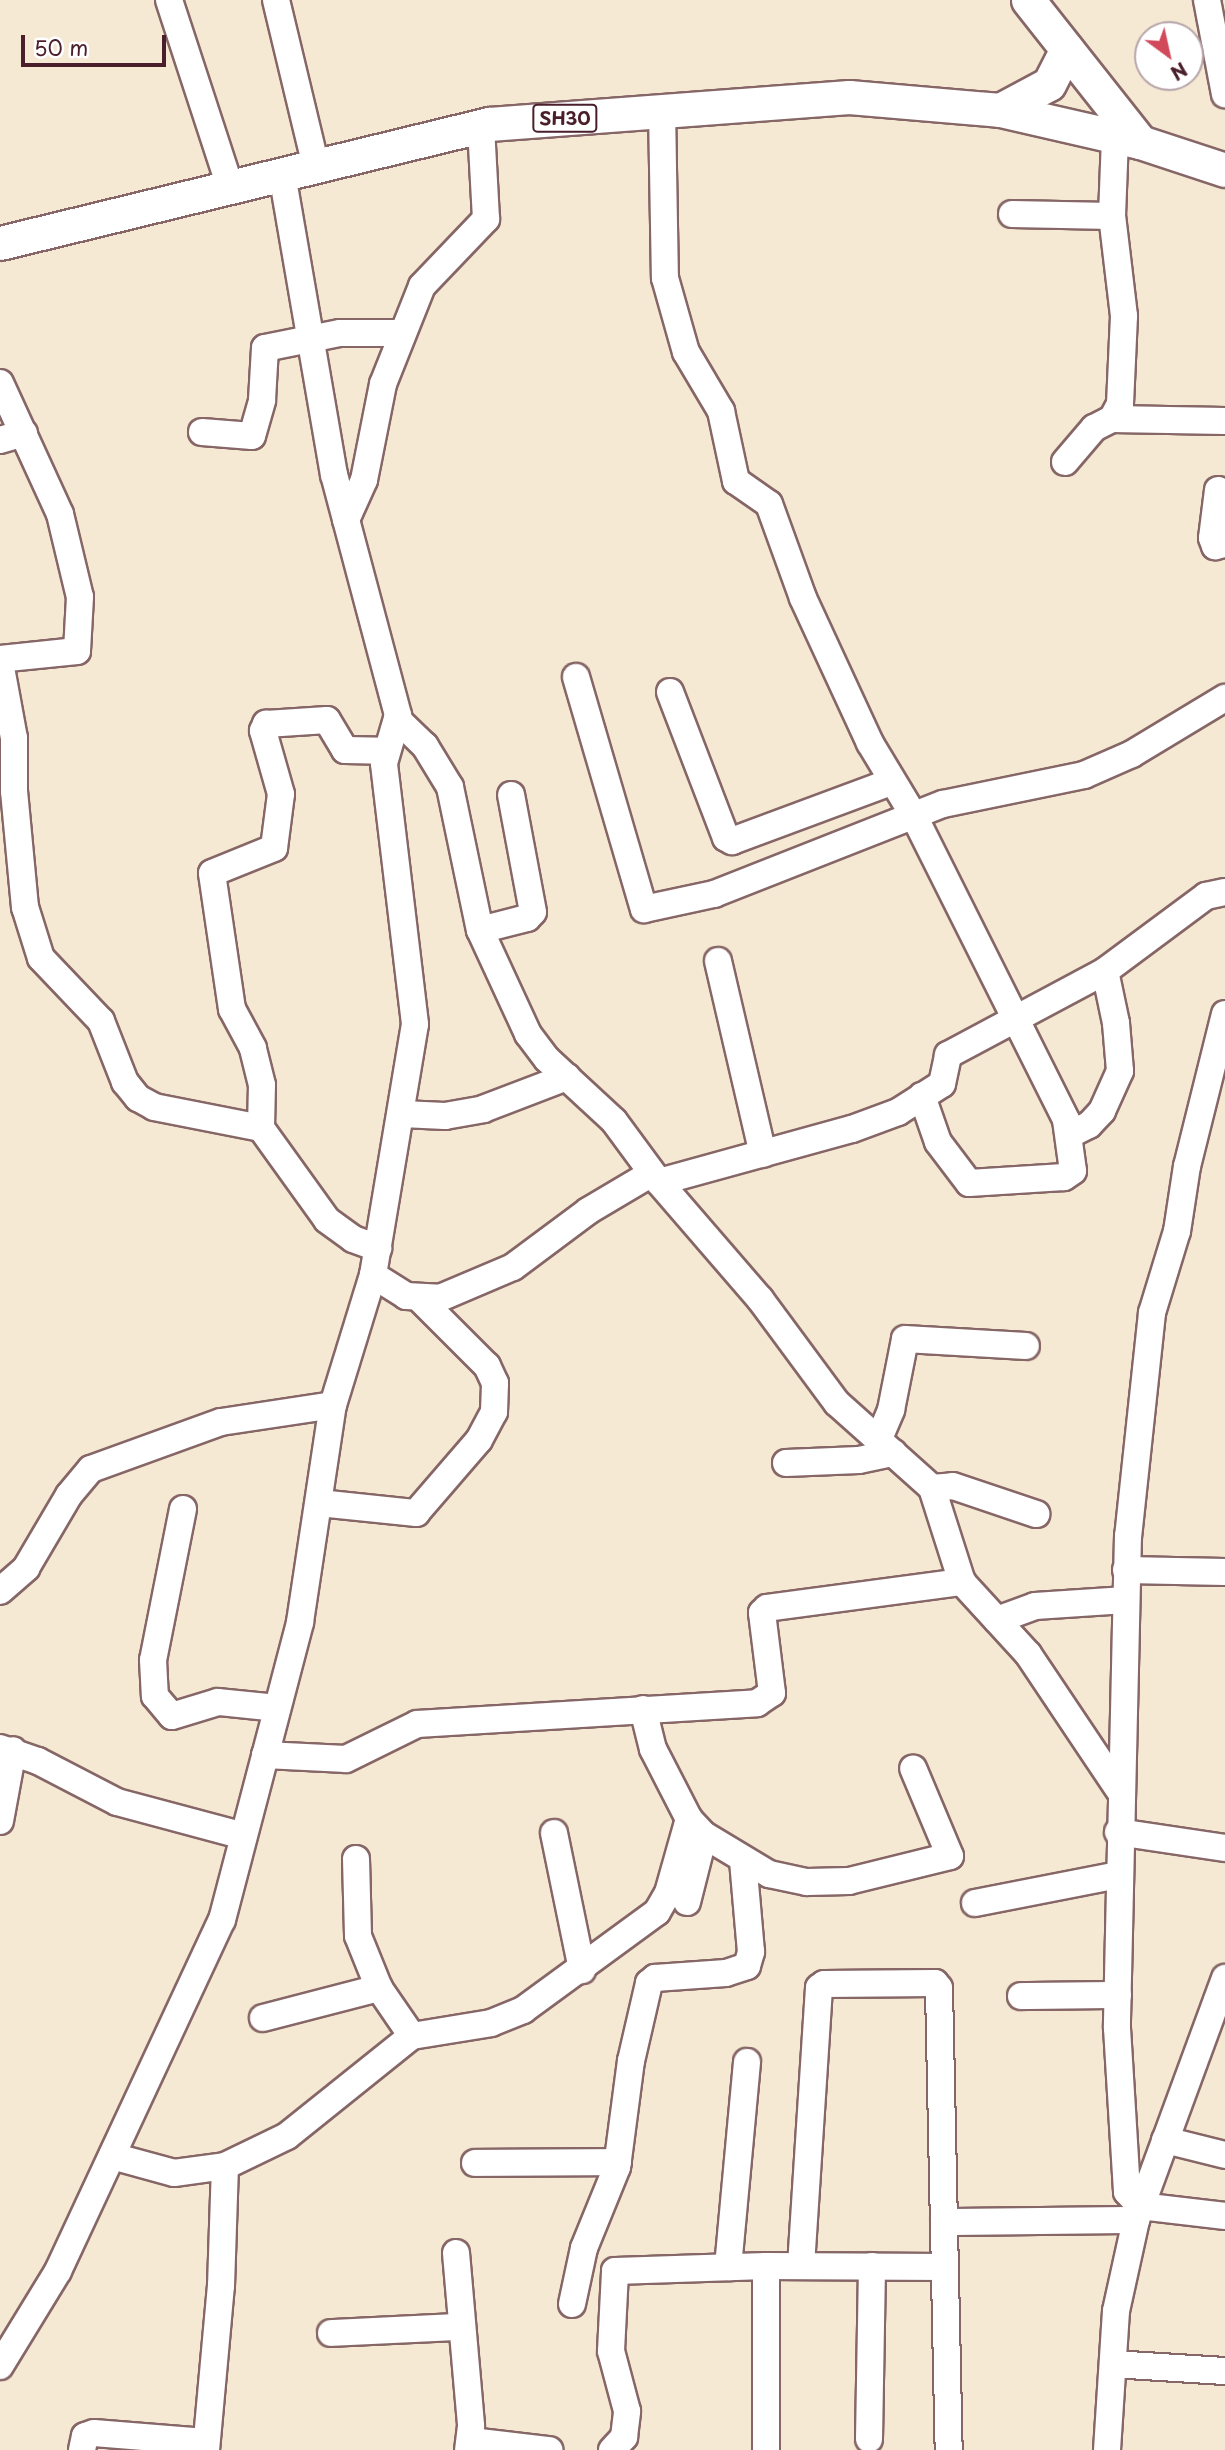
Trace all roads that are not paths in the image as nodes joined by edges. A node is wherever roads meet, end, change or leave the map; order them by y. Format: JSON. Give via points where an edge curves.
{"nodes":[{"id":1,"x":169,"y":0,"type":"edge"},
{"id":2,"x":276,"y":0,"type":"edge"},
{"id":3,"x":1028,"y":0,"type":"edge"},
{"id":4,"x":1207,"y":0,"type":"edge"},
{"id":5,"x":1067,"y":49,"type":"junction"},
{"id":6,"x":1225,"y":94,"type":"edge"},
{"id":7,"x":662,"y":110,"type":"junction"},
{"id":8,"x":1000,"y":110,"type":"junction"},
{"id":9,"x":481,"y":126,"type":"junction"},
{"id":10,"x":1128,"y":140,"type":"junction"},
{"id":11,"x":316,"y":166,"type":"junction"},
{"id":12,"x":1225,"y":170,"type":"edge"},
{"id":13,"x":282,"y":174,"type":"junction"},
{"id":14,"x":230,"y":187,"type":"junction"},
{"id":15,"x":1012,"y":214,"type":"dead end"},
{"id":16,"x":1112,"y":216,"type":"junction"},
{"id":17,"x":0,"y":243,"type":"edge"},
{"id":18,"x":400,"y":333,"type":"junction"},
{"id":19,"x":309,"y":337,"type":"junction"},
{"id":20,"x":0,"y":383,"type":"edge"},
{"id":21,"x":1112,"y":419,"type":"junction"},
{"id":22,"x":1225,"y":421,"type":"edge"},
{"id":23,"x":202,"y":432,"type":"dead end"},
{"id":24,"x":12,"y":436,"type":"edge"},
{"id":25,"x":1065,"y":462,"type":"dead end"},
{"id":26,"x":1219,"y":490,"type":"dead end"},
{"id":27,"x":346,"y":520,"type":"junction"},
{"id":28,"x":1225,"y":544,"type":"edge"},
{"id":29,"x":0,"y":661,"type":"edge"},
{"id":30,"x":576,"y":677,"type":"dead end"},
{"id":31,"x":670,"y":692,"type":"dead end"},
{"id":32,"x":1225,"y":698,"type":"edge"},
{"id":33,"x":5,"y":714,"type":"edge"},
{"id":34,"x":397,"y":719,"type":"junction"},
{"id":35,"x":384,"y":751,"type":"junction"},
{"id":36,"x":891,"y":782,"type":"junction"},
{"id":37,"x":512,"y":795,"type":"dead end"},
{"id":38,"x":914,"y":816,"type":"junction"},
{"id":39,"x":1225,"y":892,"type":"edge"},
{"id":40,"x":480,"y":930,"type":"junction"},
{"id":41,"x":718,"y":961,"type":"dead end"},
{"id":42,"x":1105,"y":971,"type":"junction"},
{"id":43,"x":1225,"y":1014,"type":"edge"},
{"id":44,"x":1014,"y":1021,"type":"junction"},
{"id":45,"x":567,"y":1077,"type":"junction"},
{"id":46,"x":922,"y":1096,"type":"junction"},
{"id":47,"x":402,"y":1114,"type":"junction"},
{"id":48,"x":261,"y":1128,"type":"junction"},
{"id":49,"x":1071,"y":1133,"type":"junction"},
{"id":50,"x":763,"y":1154,"type":"junction"},
{"id":51,"x":656,"y":1177,"type":"junction"},
{"id":52,"x":378,"y":1248,"type":"junction"},
{"id":53,"x":373,"y":1275,"type":"junction"},
{"id":54,"x":421,"y":1300,"type":"junction"},
{"id":55,"x":1026,"y":1346,"type":"dead end"},
{"id":56,"x":333,"y":1405,"type":"junction"},
{"id":57,"x":886,"y":1447,"type":"junction"},
{"id":58,"x":786,"y":1463,"type":"dead end"},
{"id":59,"x":932,"y":1488,"type":"junction"},
{"id":60,"x":318,"y":1503,"type":"junction"},
{"id":61,"x":183,"y":1510,"type":"dead end"},
{"id":62,"x":1036,"y":1514,"type":"dead end"},
{"id":63,"x":1126,"y":1570,"type":"junction"},
{"id":64,"x":1225,"y":1572,"type":"edge"},
{"id":65,"x":962,"y":1582,"type":"junction"},
{"id":66,"x":0,"y":1591,"type":"edge"},
{"id":67,"x":1126,"y":1600,"type":"junction"},
{"id":68,"x":997,"y":1620,"type":"junction"},
{"id":69,"x":277,"y":1709,"type":"junction"},
{"id":70,"x":643,"y":1709,"type":"junction"},
{"id":71,"x":7,"y":1749,"type":"edge"},
{"id":72,"x":265,"y":1755,"type":"junction"},
{"id":73,"x":913,"y":1768,"type":"dead end"},
{"id":74,"x":1119,"y":1790,"type":"junction"},
{"id":75,"x":0,"y":1821,"type":"edge"},
{"id":76,"x":696,"y":1827,"type":"junction"},
{"id":77,"x":1118,"y":1832,"type":"junction"},
{"id":78,"x":554,"y":1833,"type":"dead end"},
{"id":79,"x":244,"y":1836,"type":"junction"},
{"id":80,"x":1225,"y":1848,"type":"edge"},
{"id":81,"x":356,"y":1859,"type":"dead end"},
{"id":82,"x":743,"y":1861,"type":"junction"},
{"id":83,"x":1118,"y":1875,"type":"junction"},
{"id":84,"x":687,"y":1902,"type":"dead end"},
{"id":85,"x":975,"y":1903,"type":"dead end"},
{"id":86,"x":582,"y":1970,"type":"junction"},
{"id":87,"x":1224,"y":1986,"type":"edge"},
{"id":88,"x":379,"y":1988,"type":"junction"},
{"id":89,"x":1118,"y":1995,"type":"junction"},
{"id":90,"x":1020,"y":1996,"type":"dead end"},
{"id":91,"x":264,"y":2018,"type":"dead end"},
{"id":92,"x":412,"y":2036,"type":"junction"},
{"id":93,"x":747,"y":2062,"type":"dead end"},
{"id":94,"x":1165,"y":2140,"type":"junction"},
{"id":95,"x":1225,"y":2155,"type":"edge"},
{"id":96,"x":112,"y":2156,"type":"junction"},
{"id":97,"x":618,"y":2162,"type":"junction"},
{"id":98,"x":475,"y":2163,"type":"dead end"},
{"id":99,"x":226,"y":2166,"type":"junction"},
{"id":100,"x":1138,"y":2213,"type":"junction"},
{"id":101,"x":1225,"y":2216,"type":"edge"},
{"id":102,"x":944,"y":2222,"type":"junction"},
{"id":103,"x":456,"y":2253,"type":"dead end"},
{"id":104,"x":766,"y":2266,"type":"junction"},
{"id":105,"x":801,"y":2266,"type":"junction"},
{"id":106,"x":872,"y":2266,"type":"junction"},
{"id":107,"x":728,"y":2267,"type":"junction"},
{"id":108,"x":945,"y":2267,"type":"junction"},
{"id":109,"x":572,"y":2304,"type":"dead end"},
{"id":110,"x":459,"y":2327,"type":"junction"},
{"id":111,"x":331,"y":2333,"type":"dead end"},
{"id":112,"x":1113,"y":2364,"type":"junction"},
{"id":113,"x":0,"y":2366,"type":"edge"},
{"id":114,"x":1225,"y":2371,"type":"edge"},
{"id":115,"x":869,"y":2439,"type":"dead end"},
{"id":116,"x":206,"y":2446,"type":"edge"},
{"id":117,"x":464,"y":2448,"type":"edge"},
{"id":118,"x":82,"y":2450,"type":"edge"},
{"id":119,"x":549,"y":2450,"type":"edge"},
{"id":120,"x":612,"y":2450,"type":"edge"},
{"id":121,"x":766,"y":2450,"type":"edge"},
{"id":122,"x":949,"y":2450,"type":"edge"},
{"id":123,"x":1107,"y":2450,"type":"edge"}],
"edges":[{"from":1,"to":14,"type":"street"},
{"from":2,"to":11,"type":"street"},
{"from":3,"to":5,"type":"main road"},
{"from":4,"to":6,"type":"street"},
{"from":5,"to":8,"type":"main road","via":[[1049,84]]},
{"from":5,"to":10,"type":"main road"},
{"from":7,"to":8,"type":"main road","number":"SH30","via":[[849,97]]},
{"from":7,"to":9,"type":"main road","number":"SH30"},
{"from":7,"to":36,"type":"street","via":[[665,278],[686,352],[721,411],[736,481],[769,504],[803,598]]},
{"from":8,"to":10,"type":"main road","number":"SH30"},
{"from":9,"to":11,"type":"main road","number":"SH30"},
{"from":9,"to":18,"type":"street","via":[[486,219],[422,286]]},
{"from":10,"to":12,"type":"main road"},
{"from":10,"to":16,"type":"street"},
{"from":11,"to":13,"type":"main road","number":"SH30"},
{"from":13,"to":14,"type":"main road","number":"SH30"},
{"from":13,"to":19,"type":"street"},
{"from":14,"to":17,"type":"main road","number":"SH30"},
{"from":15,"to":16,"type":"street"},
{"from":16,"to":21,"type":"street","via":[[1124,316],[1120,404]]},
{"from":18,"to":19,"type":"street"},
{"from":18,"to":27,"type":"street","via":[[383,384],[364,480]]},
{"from":19,"to":23,"type":"street","via":[[263,349],[262,400],[252,436]]},
{"from":19,"to":27,"type":"street"},
{"from":20,"to":24,"type":"street"},
{"from":21,"to":22,"type":"street"},
{"from":21,"to":25,"type":"street","via":[[1094,428]]},
{"from":24,"to":29,"type":"street","via":[[60,514],[80,597],[79,648],[71,654]]},
{"from":26,"to":28,"type":"street","via":[[1212,538],[1215,546]]},
{"from":27,"to":34,"type":"street"},
{"from":29,"to":33,"type":"street"},
{"from":30,"to":38,"type":"street","via":[[644,909],[714,894]]},
{"from":31,"to":36,"type":"street","via":[[726,838],[732,841]]},
{"from":32,"to":38,"type":"street","via":[[1132,754],[1084,775],[943,804]]},
{"from":33,"to":48,"type":"street","via":[[26,907],[41,958],[101,1021],[125,1082],[138,1098],[155,1107]]},
{"from":34,"to":35,"type":"street"},
{"from":34,"to":40,"type":"street","via":[[425,746],[450,787]]},
{"from":35,"to":47,"type":"street","via":[[415,1024]]},
{"from":35,"to":48,"type":"street","via":[[345,750],[327,720],[266,724],[263,731],[281,794],[274,848],[212,873],[232,1009],[253,1048],[262,1085]]},
{"from":36,"to":38,"type":"street"},
{"from":37,"to":40,"type":"street","via":[[533,912],[527,918]]},
{"from":38,"to":44,"type":"street"},
{"from":39,"to":42,"type":"street","via":[[1206,896]]},
{"from":40,"to":45,"type":"street","via":[[528,1034]]},
{"from":41,"to":50,"type":"street"},
{"from":42,"to":44,"type":"street"},
{"from":42,"to":49,"type":"street","via":[[1120,1071],[1102,1111],[1089,1125]]},
{"from":43,"to":63,"type":"street","via":[[1187,1166],[1177,1231],[1152,1313]]},
{"from":44,"to":46,"type":"street","via":[[948,1055],[945,1080]]},
{"from":44,"to":49,"type":"street"},
{"from":45,"to":47,"type":"street","via":[[483,1109],[445,1116]]},
{"from":45,"to":51,"type":"street","via":[[614,1121]]},
{"from":46,"to":49,"type":"street","via":[[938,1142],[970,1182],[981,1185],[1071,1174],[1075,1163]]},
{"from":46,"to":50,"type":"street","via":[[871,1123]]},
{"from":47,"to":52,"type":"street"},
{"from":48,"to":52,"type":"street","via":[[327,1220],[353,1239]]},
{"from":50,"to":51,"type":"street"},
{"from":51,"to":54,"type":"street","via":[[588,1211],[513,1267],[440,1298]]},
{"from":51,"to":57,"type":"street","via":[[760,1299],[837,1403]]},
{"from":52,"to":53,"type":"street"},
{"from":53,"to":54,"type":"street","via":[[405,1296]]},
{"from":53,"to":56,"type":"street"},
{"from":54,"to":60,"type":"street","via":[[487,1366],[495,1383],[494,1412],[473,1448],[411,1516]]},
{"from":55,"to":57,"type":"street","via":[[905,1339]]},
{"from":56,"to":60,"type":"street"},
{"from":56,"to":66,"type":"street","via":[[221,1422],[91,1469],[69,1495],[26,1568]]},
{"from":57,"to":58,"type":"street","via":[[859,1460]]},
{"from":57,"to":59,"type":"street"},
{"from":59,"to":62,"type":"street","via":[[953,1486]]},
{"from":59,"to":65,"type":"street"},
{"from":60,"to":69,"type":"street","via":[[300,1622]]},
{"from":61,"to":69,"type":"street","via":[[153,1660],[155,1696],[172,1716],[218,1702]]},
{"from":63,"to":64,"type":"street"},
{"from":63,"to":67,"type":"street"},
{"from":65,"to":68,"type":"street"},
{"from":65,"to":70,"type":"street","via":[[767,1608],[762,1613],[770,1698],[757,1703]]},
{"from":67,"to":68,"type":"street","via":[[1035,1606]]},
{"from":67,"to":74,"type":"street"},
{"from":68,"to":74,"type":"street","via":[[1028,1654]]},
{"from":69,"to":72,"type":"street"},
{"from":70,"to":72,"type":"street","via":[[417,1724],[338,1760]]},
{"from":70,"to":76,"type":"street","via":[[653,1749]]},
{"from":71,"to":75,"type":"street"},
{"from":71,"to":79,"type":"street","via":[[117,1802]]},
{"from":72,"to":79,"type":"street"},
{"from":73,"to":82,"type":"street","via":[[950,1851],[943,1860],[849,1881],[807,1882],[769,1874]]},
{"from":74,"to":77,"type":"street"},
{"from":76,"to":82,"type":"street"},
{"from":76,"to":84,"type":"street"},
{"from":76,"to":86,"type":"street","via":[[657,1912]]},
{"from":77,"to":80,"type":"street"},
{"from":77,"to":83,"type":"street"},
{"from":78,"to":86,"type":"street"},
{"from":79,"to":96,"type":"street","via":[[222,1920]]},
{"from":81,"to":88,"type":"street","via":[[358,1936]]},
{"from":82,"to":97,"type":"street","via":[[749,1962],[726,1973],[651,1979],[631,2061]]},
{"from":83,"to":85,"type":"street"},
{"from":83,"to":89,"type":"street"},
{"from":86,"to":92,"type":"street","via":[[523,2010],[491,2023]]},
{"from":87,"to":94,"type":"street"},
{"from":88,"to":91,"type":"street"},
{"from":88,"to":92,"type":"street"},
{"from":89,"to":90,"type":"street"},
{"from":89,"to":100,"type":"street","via":[[1127,2188]]},
{"from":92,"to":99,"type":"street","via":[[278,2143]]},
{"from":93,"to":107,"type":"street"},
{"from":94,"to":95,"type":"street"},
{"from":94,"to":100,"type":"street"},
{"from":96,"to":99,"type":"street","via":[[174,2173]]},
{"from":96,"to":113,"type":"street","via":[[58,2271]]},
{"from":97,"to":98,"type":"street"},
{"from":97,"to":109,"type":"street","via":[[584,2248]]},
{"from":99,"to":116,"type":"street","via":[[221,2286]]},
{"from":100,"to":101,"type":"street"},
{"from":100,"to":102,"type":"street"},
{"from":100,"to":112,"type":"street","via":[[1116,2311]]},
{"from":102,"to":105,"type":"street","via":[[939,1988],[935,1983],[824,1984],[819,1988]]},
{"from":102,"to":108,"type":"street"},
{"from":103,"to":110,"type":"street"},
{"from":104,"to":105,"type":"street"},
{"from":104,"to":107,"type":"street"},
{"from":104,"to":121,"type":"street"},
{"from":105,"to":106,"type":"street"},
{"from":106,"to":108,"type":"street"},
{"from":106,"to":115,"type":"street"},
{"from":107,"to":120,"type":"street","via":[[613,2273],[611,2351],[627,2411],[624,2437]]},
{"from":108,"to":122,"type":"street"},
{"from":110,"to":111,"type":"street"},
{"from":110,"to":117,"type":"street"},
{"from":112,"to":114,"type":"street"},
{"from":112,"to":123,"type":"street"},
{"from":116,"to":118,"type":"street","via":[[94,2433],[85,2436]]},
{"from":117,"to":119,"type":"street"}]}
